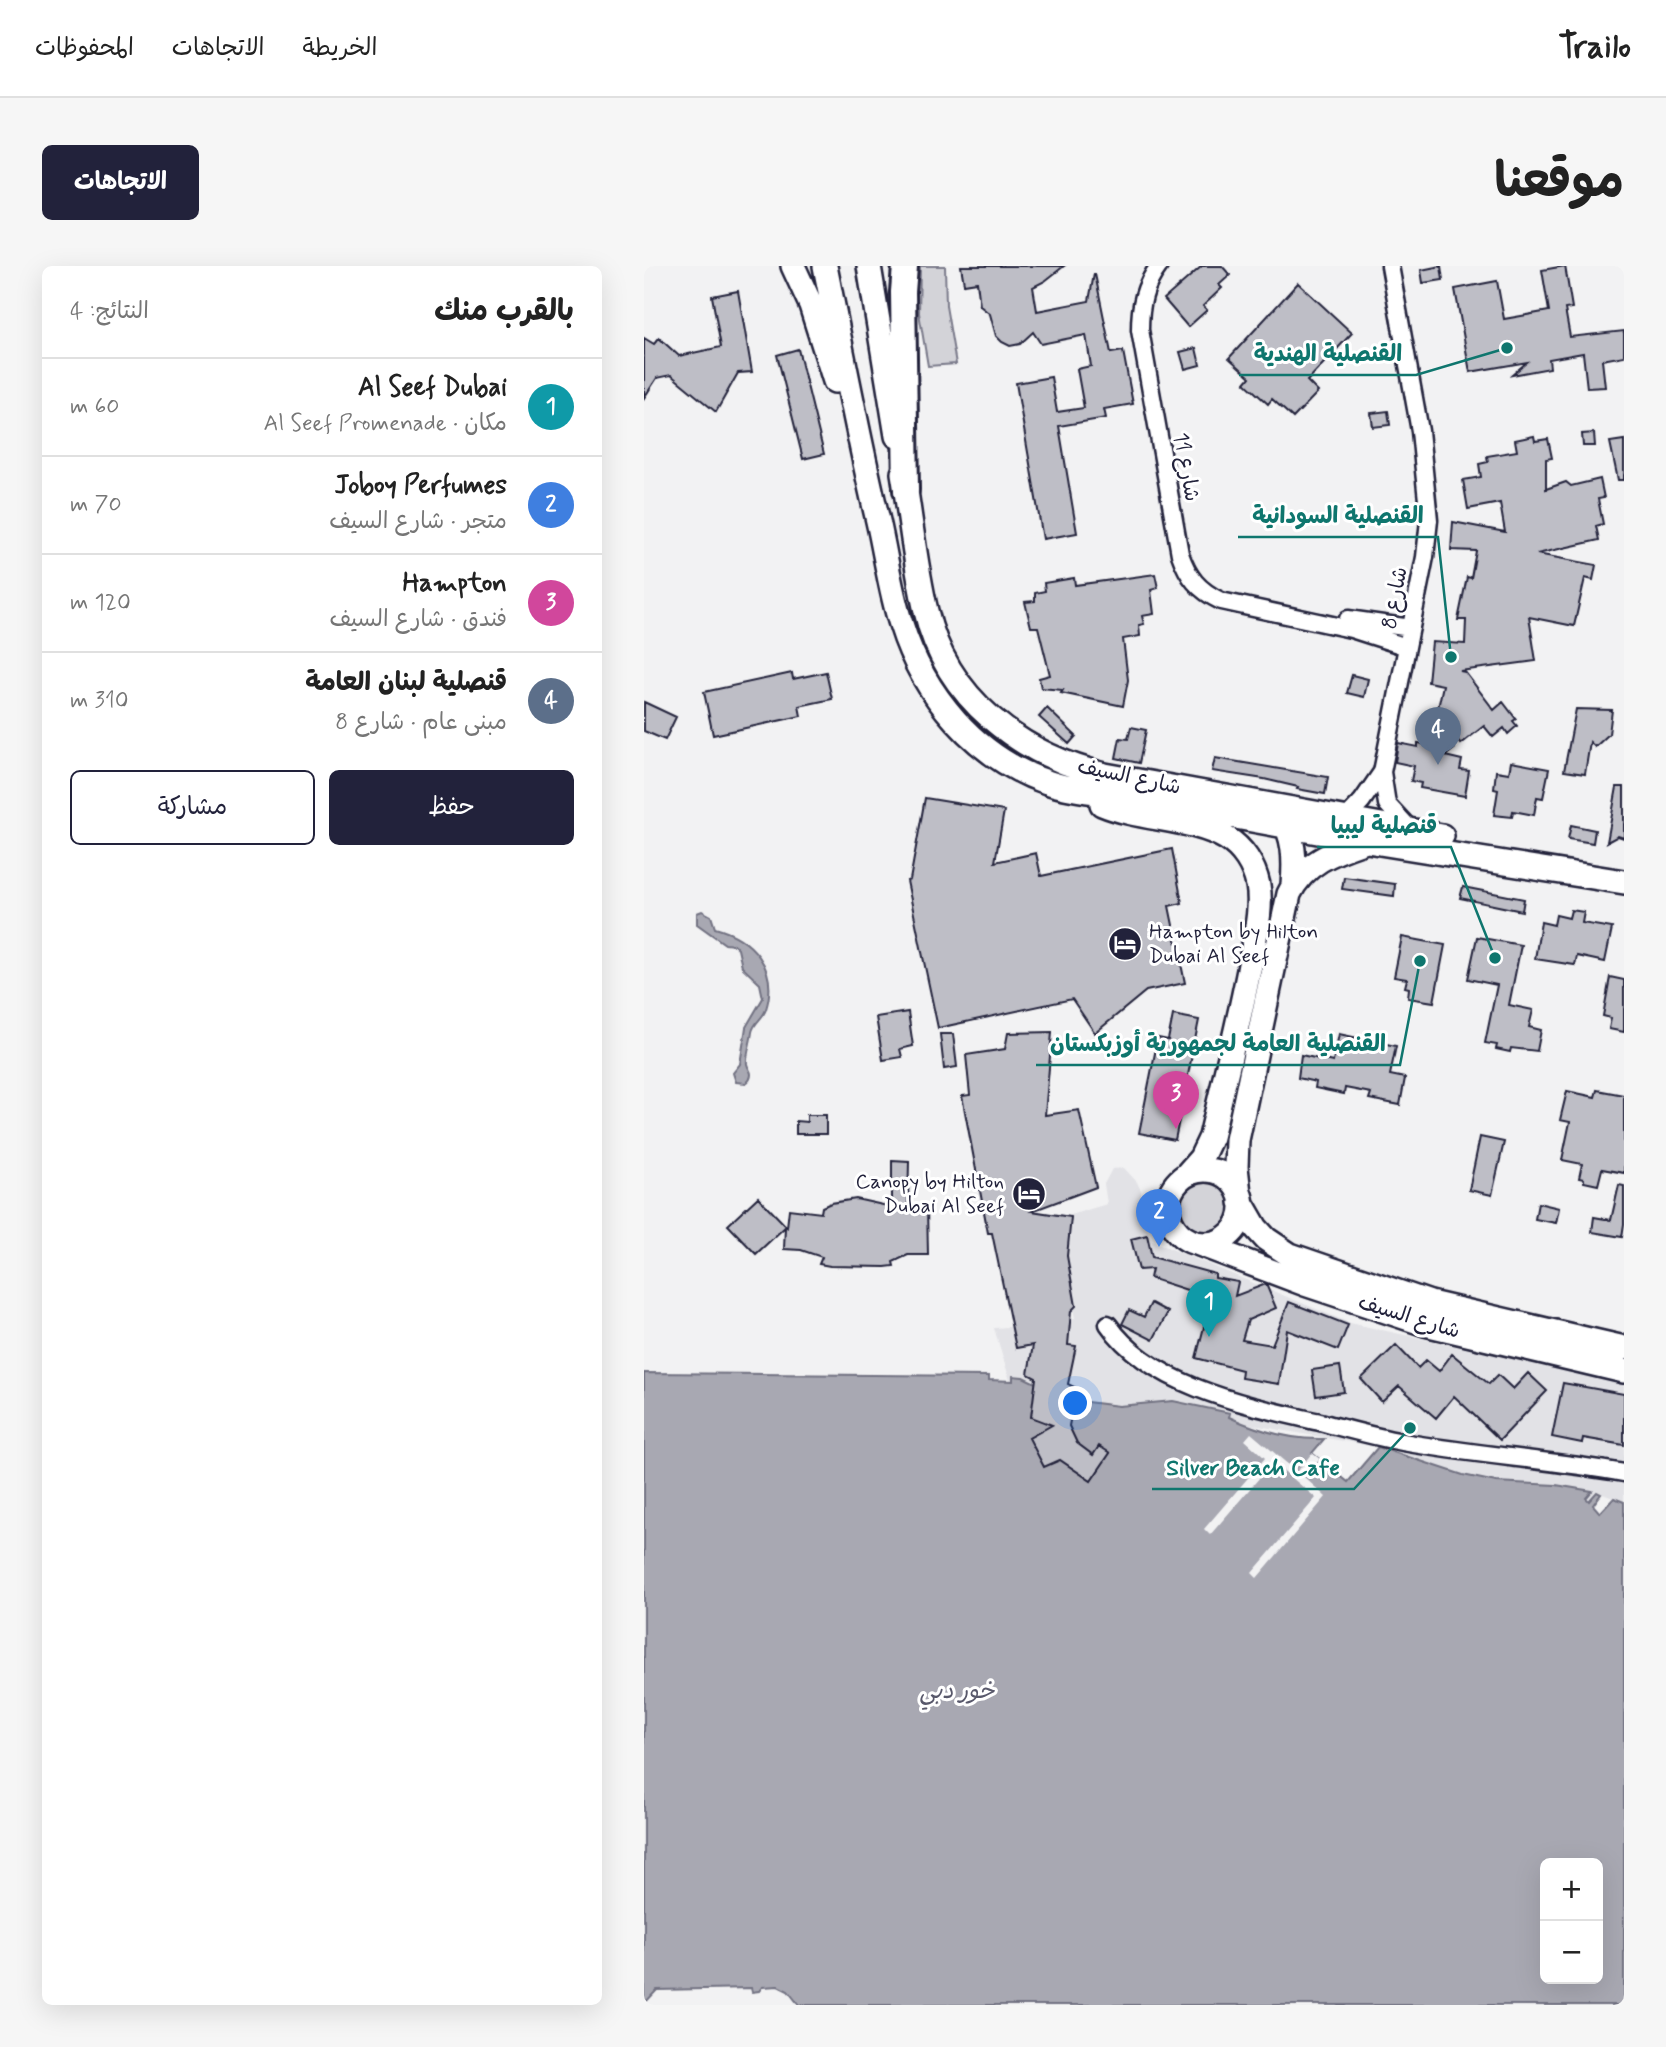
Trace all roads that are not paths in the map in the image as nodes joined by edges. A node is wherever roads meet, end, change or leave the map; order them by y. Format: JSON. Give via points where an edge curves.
{"nodes":[{"id":1,"x":793,"y":266,"type":"edge"},
{"id":2,"x":825,"y":266,"type":"edge"},
{"id":3,"x":869,"y":266,"type":"edge"},
{"id":4,"x":905,"y":266,"type":"edge"},
{"id":5,"x":1159,"y":266,"type":"edge"},
{"id":6,"x":1390,"y":266,"type":"edge"},
{"id":7,"x":863,"y":455,"type":"junction"},
{"id":8,"x":906,"y":490,"type":"junction"},
{"id":9,"x":1283,"y":614,"type":"junction"},
{"id":10,"x":1411,"y":628,"type":"junction"},
{"id":11,"x":1407,"y":647,"type":"junction"},
{"id":12,"x":1382,"y":772,"type":"junction"},
{"id":13,"x":1074,"y":790,"type":"junction"},
{"id":14,"x":1270,"y":804,"type":"junction"},
{"id":15,"x":1345,"y":819,"type":"junction"},
{"id":16,"x":1287,"y":825,"type":"junction"},
{"id":17,"x":1412,"y":831,"type":"junction"},
{"id":18,"x":1367,"y":841,"type":"junction"},
{"id":19,"x":1624,"y":868,"type":"edge"},
{"id":20,"x":1624,"y":882,"type":"edge"},
{"id":21,"x":1293,"y":886,"type":"junction"},
{"id":22,"x":1186,"y":1175,"type":"junction"},
{"id":23,"x":1240,"y":1198,"type":"junction"},
{"id":24,"x":1199,"y":1244,"type":"junction"},
{"id":25,"x":1108,"y":1324,"type":"dead end"},
{"id":26,"x":1624,"y":1348,"type":"edge"},
{"id":27,"x":1624,"y":1371,"type":"edge"},
{"id":28,"x":1624,"y":1472,"type":"edge"}],
"edges":[{"from":1,"to":7,"type":"main road"},
{"from":2,"to":7,"type":"main road","name":"شارع السيف"},
{"from":3,"to":8,"type":"main road","name":"شارع السيف"},
{"from":4,"to":8,"type":"main road"},
{"from":5,"to":9,"type":"street","name":"شارع 11","via":[[1143,294],[1140,330],[1186,571],[1196,585],[1221,601]]},
{"from":6,"to":10,"type":"street","name":"شارع 8","via":[[1420,431],[1428,512],[1427,543]]},
{"from":7,"to":13,"type":"main road","name":"شارع السيف","via":[[900,622],[920,671],[940,702],[977,742],[1022,772]]},
{"from":8,"to":14,"type":"main road","name":"شارع السيف","via":[[933,634],[959,684],[993,721],[1033,749],[1082,770]]},
{"from":9,"to":10,"type":"street","name":"شارع 11"},
{"from":9,"to":11,"type":"street","name":"شارع 11"},
{"from":10,"to":11,"type":"street","name":"شارع 8"},
{"from":11,"to":12,"type":"street","name":"شارع 8"},
{"from":12,"to":15,"type":"street","name":"شارع 8"},
{"from":12,"to":17,"type":"street","name":"شارع 8","via":[[1387,804]]},
{"from":13,"to":16,"type":"main road","name":"شارع السيف"},
{"from":13,"to":22,"type":"main road","name":"شارع السيف","via":[[1120,811],[1224,837],[1242,852],[1255,874],[1257,927],[1244,995],[1207,1148]]},
{"from":14,"to":15,"type":"main road","name":"شارع السيف"},
{"from":14,"to":16,"type":"main road"},
{"from":15,"to":17,"type":"main road","name":"شارع السيف"},
{"from":16,"to":18,"type":"main road","name":"شارع السيف"},
{"from":16,"to":21,"type":"main road","via":[[1293,849]]},
{"from":17,"to":19,"type":"main road","name":"شارع السيف"},
{"from":18,"to":20,"type":"main road","name":"شارع السيف"},
{"from":18,"to":21,"type":"main road","name":"شارع السيف","via":[[1320,859]]},
{"from":21,"to":23,"type":"main road","name":"شارع السيف","via":[[1237,1140]]},
{"from":22,"to":23,"type":"main road","name":"شارع السيف","via":[[1203,1170],[1221,1173]]},
{"from":22,"to":24,"type":"main road","name":"شارع السيف","via":[[1171,1191],[1168,1211],[1175,1229]]},
{"from":23,"to":24,"type":"main road","name":"شارع السيف","via":[[1241,1212],[1234,1230],[1218,1241]]},
{"from":23,"to":26,"type":"main road","name":"شارع السيف","via":[[1261,1234],[1290,1255],[1430,1303]]},
{"from":24,"to":27,"type":"main road","name":"شارع السيف","via":[[1425,1324]]},
{"from":25,"to":28,"type":"street","via":[[1127,1347],[1168,1373],[1260,1410],[1402,1442]]}]}
